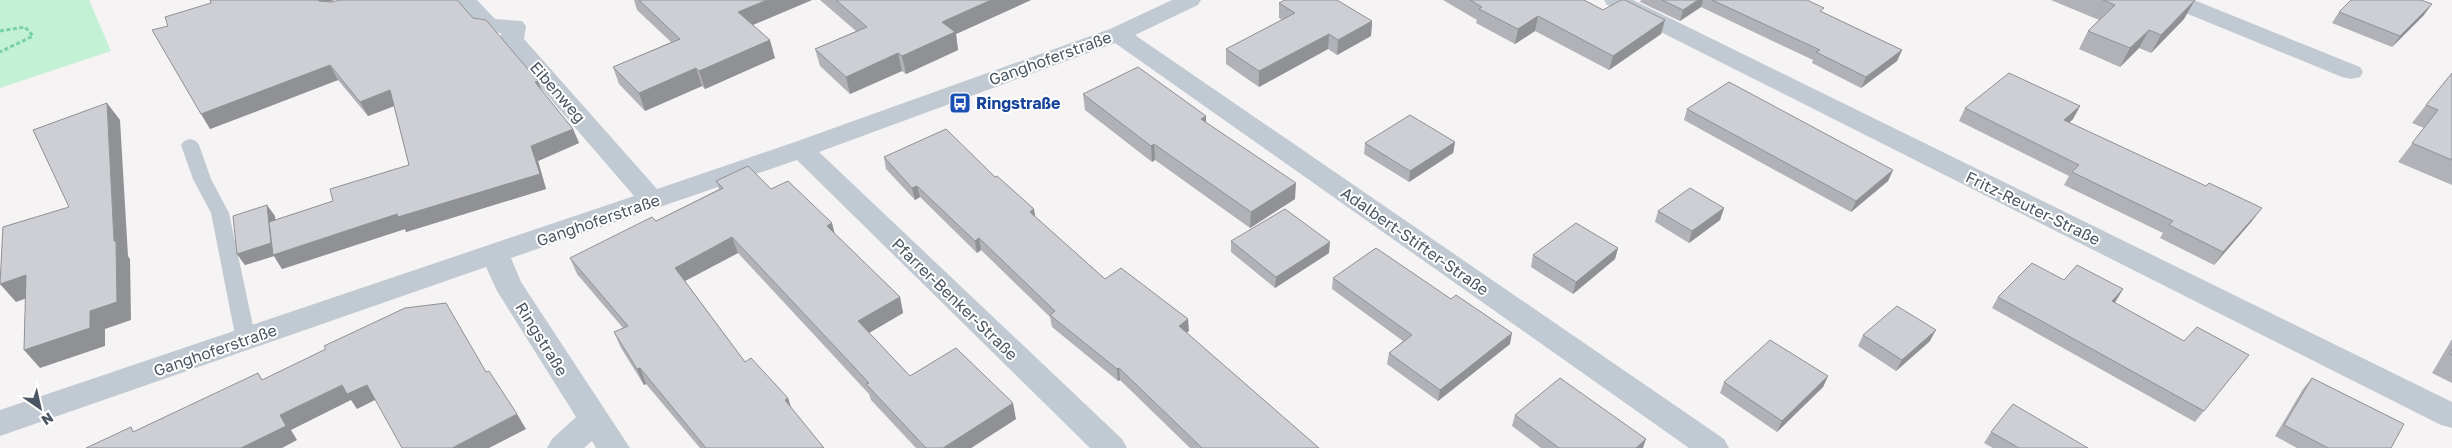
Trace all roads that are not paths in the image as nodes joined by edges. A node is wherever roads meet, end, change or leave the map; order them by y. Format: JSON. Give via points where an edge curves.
{"nodes":[{"id":1,"x":464,"y":0,"type":"edge"},
{"id":2,"x":1190,"y":0,"type":"edge"},
{"id":3,"x":1615,"y":0,"type":"edge"},
{"id":4,"x":2174,"y":0,"type":"edge"},
{"id":5,"x":1118,"y":34,"type":"junction"},
{"id":6,"x":2351,"y":72,"type":"dead end"},
{"id":7,"x":190,"y":145,"type":"dead end"},
{"id":8,"x":800,"y":149,"type":"junction"},
{"id":9,"x":653,"y":201,"type":"junction"},
{"id":10,"x":496,"y":255,"type":"junction"},
{"id":11,"x":246,"y":340,"type":"junction"},
{"id":12,"x":2452,"y":416,"type":"edge"},
{"id":13,"x":594,"y":420,"type":"junction"},
{"id":14,"x":0,"y":423,"type":"edge"},
{"id":15,"x":563,"y":448,"type":"edge"},
{"id":16,"x":614,"y":448,"type":"edge"},
{"id":17,"x":1111,"y":448,"type":"edge"},
{"id":18,"x":1712,"y":448,"type":"edge"}],
"edges":[{"from":1,"to":9,"type":"street","name":"Eibenweg","via":[[489,26],[514,26],[512,40]]},
{"from":2,"to":5,"type":"street","name":"Ganghoferstraße"},
{"from":3,"to":12,"type":"street","name":"Fritz-Reuter-Straße"},
{"from":4,"to":6,"type":"street"},
{"from":5,"to":8,"type":"street","name":"Ganghoferstraße"},
{"from":5,"to":18,"type":"street","name":"Adalbert-Stifter-Straße"},
{"from":7,"to":11,"type":"lane","via":[[202,179],[220,213]]},
{"from":8,"to":9,"type":"street","name":"Ganghoferstraße"},
{"from":8,"to":17,"type":"street","name":"Pfarrer-Benker-Straße"},
{"from":9,"to":10,"type":"street","name":"Ganghoferstraße"},
{"from":10,"to":11,"type":"street","name":"Ganghoferstraße"},
{"from":10,"to":13,"type":"street","name":"Ringstraße","via":[[507,284]]},
{"from":11,"to":14,"type":"street","name":"Ganghoferstraße"},
{"from":13,"to":15,"type":"street"},
{"from":13,"to":16,"type":"street","name":"Ringstraße"}]}
